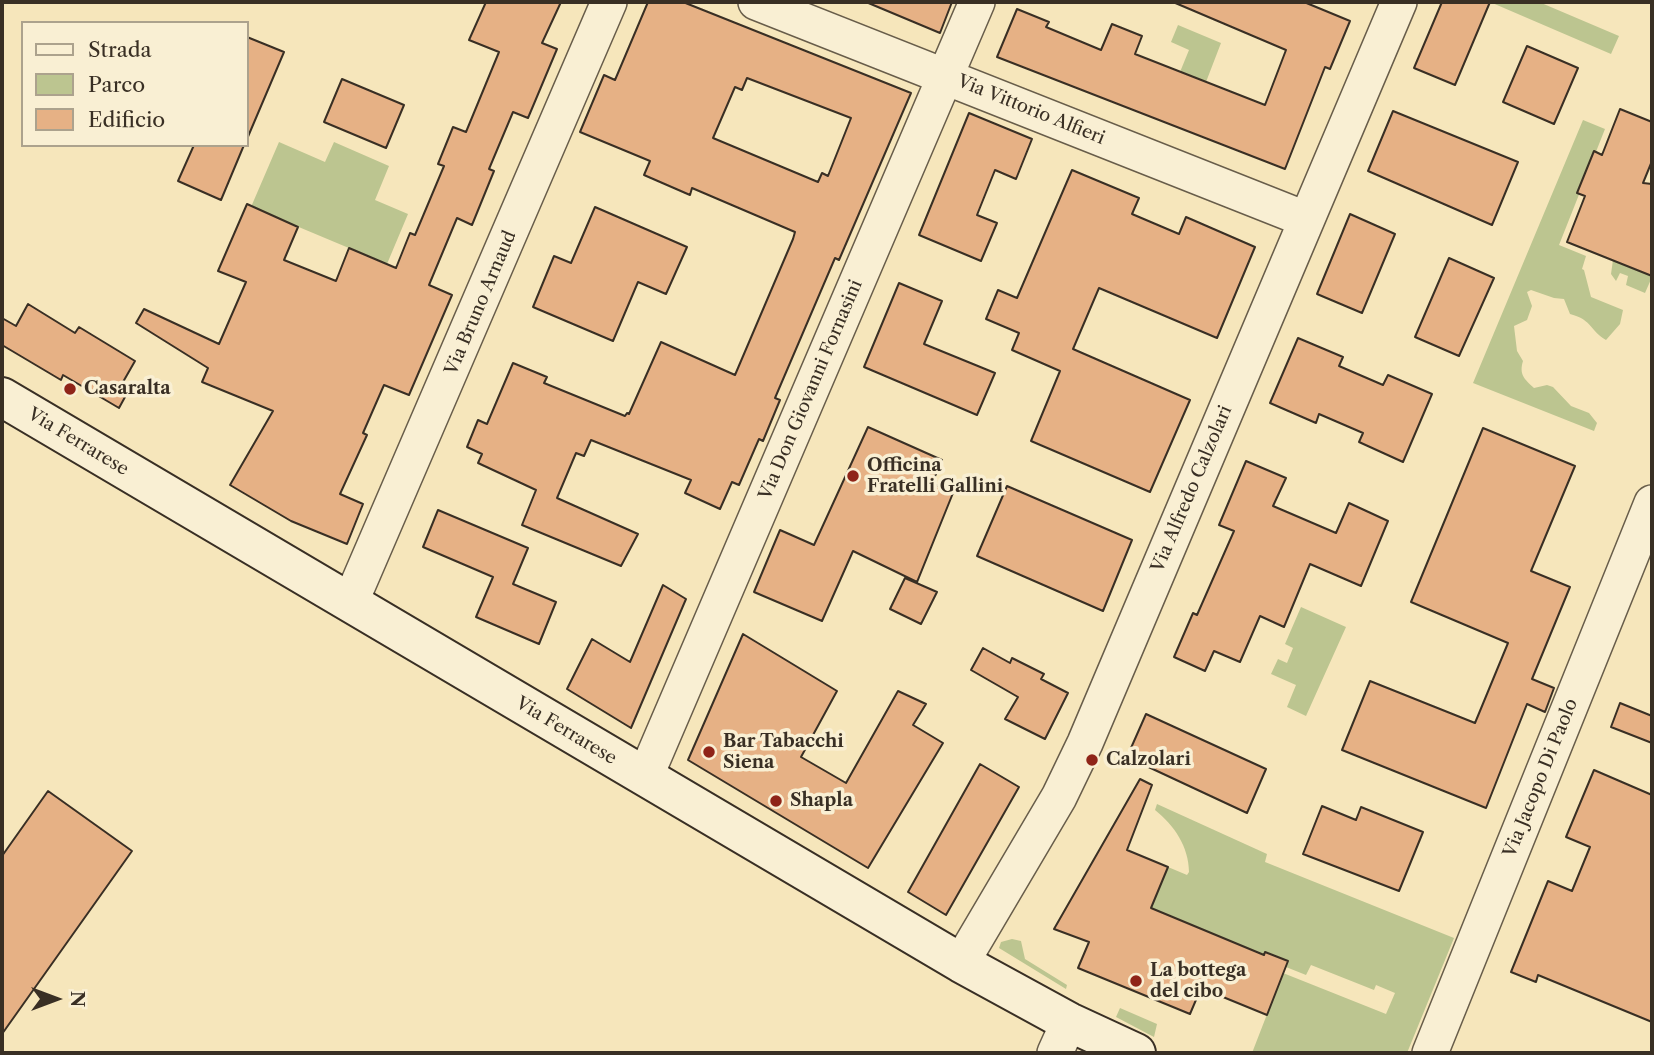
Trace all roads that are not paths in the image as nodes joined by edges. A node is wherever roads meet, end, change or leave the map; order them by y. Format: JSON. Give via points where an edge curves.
{"nodes":[{"id":1,"x":610,"y":2,"type":"edge"},
{"id":2,"x":756,"y":2,"type":"edge"},
{"id":3,"x":977,"y":2,"type":"edge"},
{"id":4,"x":1399,"y":2,"type":"edge"},
{"id":5,"x":945,"y":76,"type":"junction"},
{"id":6,"x":1305,"y":219,"type":"junction"},
{"id":7,"x":2,"y":397,"type":"edge"},
{"id":8,"x":1652,"y":503,"type":"edge"},
{"id":9,"x":350,"y":603,"type":"junction"},
{"id":10,"x":645,"y":777,"type":"junction"},
{"id":11,"x":961,"y":963,"type":"junction"},
{"id":12,"x":1062,"y":1038,"type":"edge"},
{"id":13,"x":1136,"y":1053,"type":"edge"},
{"id":14,"x":1430,"y":1053,"type":"edge"}],
"edges":[{"from":1,"to":9,"type":"street","name":"Via Bruno Arnaud"},
{"from":2,"to":5,"type":"street","name":"Via Vittorio Alfieri"},
{"from":3,"to":5,"type":"street","name":"Via Don Giovanni Fornasini"},
{"from":4,"to":6,"type":"street","name":"Via Alfredo Calzolari"},
{"from":5,"to":6,"type":"street","name":"Via Vittorio Alfieri"},
{"from":5,"to":10,"type":"street","name":"Via Don Giovanni Fornasini"},
{"from":6,"to":11,"type":"street","name":"Via Alfredo Calzolari","via":[[1085,743],[1059,797]]},
{"from":7,"to":9,"type":"main road","name":"Via Ferrarese"},
{"from":8,"to":14,"type":"street","name":"Via Jacopo Di Paolo"},
{"from":9,"to":10,"type":"main road","name":"Via Ferrarese"},
{"from":10,"to":11,"type":"main road","name":"Via Ferrarese"},
{"from":11,"to":12,"type":"main road","name":"Via Ferrarese"},
{"from":12,"to":13,"type":"main road","name":"Via Ferrarese"}]}
